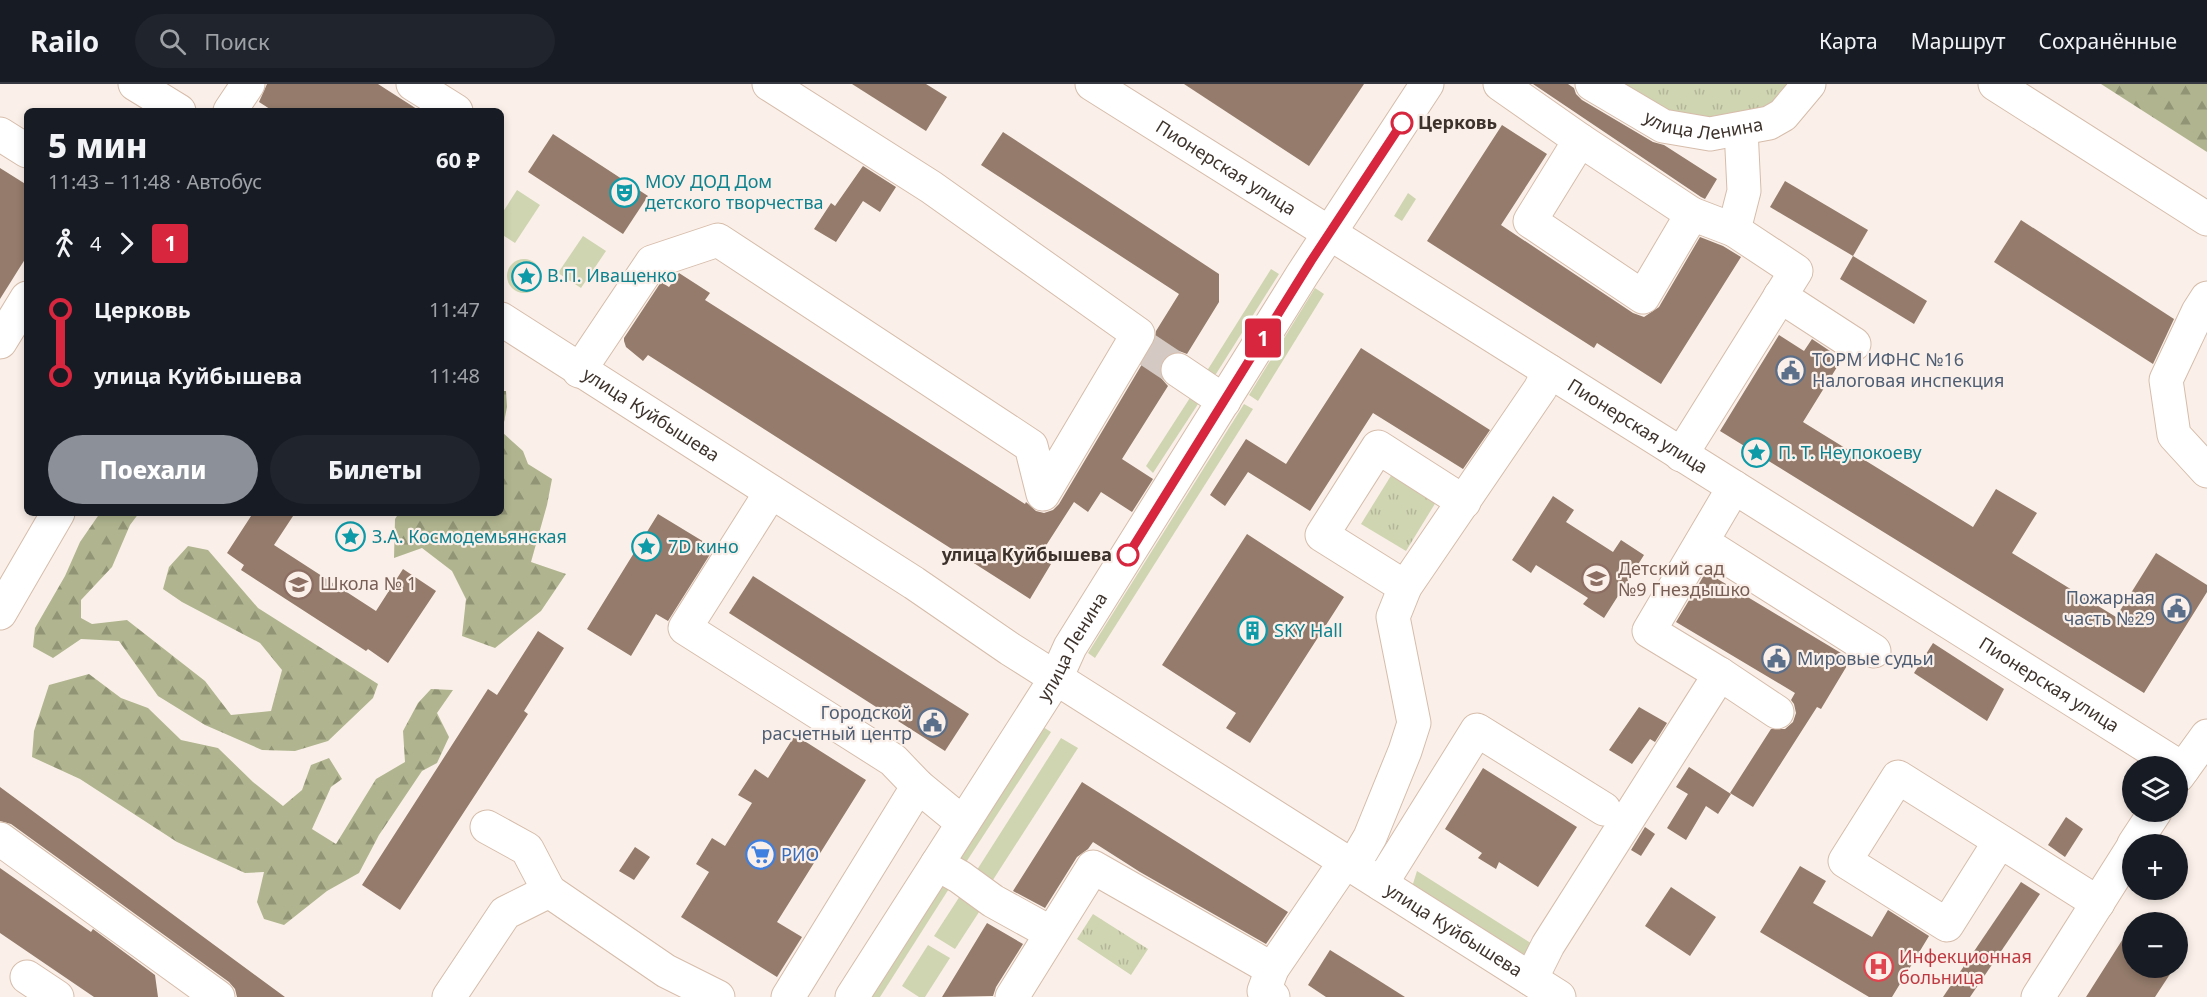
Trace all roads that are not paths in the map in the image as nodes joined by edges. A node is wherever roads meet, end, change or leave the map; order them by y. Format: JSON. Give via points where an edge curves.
{"nodes":[{"id":1,"x":248,"y":84,"type":"edge"},
{"id":2,"x":413,"y":84,"type":"edge"},
{"id":3,"x":769,"y":84,"type":"edge"},
{"id":4,"x":1092,"y":84,"type":"edge"},
{"id":5,"x":1427,"y":84,"type":"edge"},
{"id":6,"x":1500,"y":84,"type":"edge"},
{"id":7,"x":1592,"y":84,"type":"edge"},
{"id":8,"x":1809,"y":84,"type":"edge"},
{"id":9,"x":1995,"y":84,"type":"edge"},
{"id":10,"x":232,"y":108,"type":"edge"},
{"id":11,"x":451,"y":108,"type":"edge"},
{"id":12,"x":1741,"y":129,"type":"junction"},
{"id":13,"x":0,"y":134,"type":"edge"},
{"id":14,"x":1580,"y":140,"type":"junction"},
{"id":15,"x":24,"y":149,"type":"edge"},
{"id":16,"x":1692,"y":214,"type":"junction"},
{"id":17,"x":2207,"y":219,"type":"edge"},
{"id":18,"x":1734,"y":230,"type":"junction"},
{"id":19,"x":1329,"y":233,"type":"junction"},
{"id":20,"x":1780,"y":296,"type":"junction"},
{"id":21,"x":2207,"y":298,"type":"edge"},
{"id":22,"x":24,"y":303,"type":"edge"},
{"id":23,"x":504,"y":321,"type":"edge"},
{"id":24,"x":0,"y":342,"type":"edge"},
{"id":25,"x":1854,"y":344,"type":"dead end"},
{"id":26,"x":579,"y":370,"type":"junction"},
{"id":27,"x":1178,"y":370,"type":"tunnel mouth"},
{"id":28,"x":1549,"y":371,"type":"junction"},
{"id":29,"x":1224,"y":401,"type":"junction"},
{"id":30,"x":1681,"y":455,"type":"junction"},
{"id":31,"x":2207,"y":471,"type":"edge"},
{"id":32,"x":1734,"y":487,"type":"junction"},
{"id":33,"x":771,"y":492,"type":"junction"},
{"id":34,"x":1464,"y":502,"type":"junction"},
{"id":35,"x":56,"y":516,"type":"edge"},
{"id":36,"x":1702,"y":542,"type":"junction"},
{"id":37,"x":1406,"y":587,"type":"junction"},
{"id":38,"x":0,"y":613,"type":"edge"},
{"id":39,"x":1874,"y":651,"type":"dead end"},
{"id":40,"x":1720,"y":674,"type":"junction"},
{"id":41,"x":1056,"y":678,"type":"junction"},
{"id":42,"x":1777,"y":712,"type":"dead end"},
{"id":43,"x":2207,"y":736,"type":"edge"},
{"id":44,"x":2153,"y":756,"type":"edge"},
{"id":45,"x":2188,"y":762,"type":"edge"},
{"id":46,"x":918,"y":786,"type":"junction"},
{"id":47,"x":1604,"y":809,"type":"dead end"},
{"id":48,"x":963,"y":823,"type":"junction"},
{"id":49,"x":487,"y":827,"type":"dead end"},
{"id":50,"x":0,"y":839,"type":"edge"},
{"id":51,"x":2000,"y":841,"type":"junction"},
{"id":52,"x":937,"y":864,"type":"junction"},
{"id":53,"x":1349,"y":864,"type":"junction"},
{"id":54,"x":2122,"y":865,"type":"edge"},
{"id":55,"x":1381,"y":884,"type":"junction"},
{"id":56,"x":549,"y":891,"type":"junction"},
{"id":57,"x":2098,"y":903,"type":"junction"},
{"id":58,"x":1051,"y":933,"type":"junction"},
{"id":59,"x":27,"y":977,"type":"dead end"},
{"id":60,"x":1531,"y":979,"type":"junction"},
{"id":61,"x":1273,"y":983,"type":"edge"},
{"id":62,"x":57,"y":997,"type":"edge"},
{"id":63,"x":218,"y":997,"type":"edge"},
{"id":64,"x":449,"y":997,"type":"edge"},
{"id":65,"x":718,"y":997,"type":"edge"},
{"id":66,"x":788,"y":997,"type":"edge"},
{"id":67,"x":852,"y":997,"type":"edge"},
{"id":68,"x":1012,"y":997,"type":"edge"},
{"id":69,"x":1559,"y":997,"type":"edge"},
{"id":70,"x":2038,"y":997,"type":"edge"}],
"edges":[{"from":1,"to":10,"type":"street"},
{"from":2,"to":11,"type":"street"},
{"from":3,"to":26,"type":"street","via":[[930,187],[1142,341],[1042,494],[1030,446],[718,240],[652,262]]},
{"from":4,"to":19,"type":"street","name":"Пионерская улица"},
{"from":5,"to":19,"type":"street","name":"улица Ленина"},
{"from":6,"to":14,"type":"street"},
{"from":7,"to":12,"type":"street","name":"улица Ленина","via":[[1663,126],[1710,134]]},
{"from":8,"to":12,"type":"street","name":"улица Ленина","via":[[1784,115]]},
{"from":9,"to":17,"type":"street"},
{"from":12,"to":18,"type":"street","via":[[1744,191]]},
{"from":13,"to":15,"type":"street"},
{"from":14,"to":16,"type":"street"},
{"from":14,"to":16,"type":"street","via":[[1530,221],[1643,297]]},
{"from":16,"to":18,"type":"street"},
{"from":18,"to":20,"type":"street","via":[[1796,270]]},
{"from":19,"to":28,"type":"street","name":"Пионерская улица"},
{"from":19,"to":29,"type":"street","name":"улица Ленина"},
{"from":20,"to":25,"type":"street"},
{"from":20,"to":30,"type":"street"},
{"from":21,"to":31,"type":"street","via":[[2166,380],[2174,435]]},
{"from":22,"to":24,"type":"street"},
{"from":23,"to":26,"type":"street","name":"улица Куйбышева"},
{"from":26,"to":33,"type":"street","name":"улица Куйбышева"},
{"from":27,"to":29,"type":"street"},
{"from":28,"to":30,"type":"street","name":"Пионерская улица"},
{"from":28,"to":34,"type":"street"},
{"from":29,"to":41,"type":"street","name":"улица Ленина","via":[[1070,647]]},
{"from":30,"to":32,"type":"street","name":"Пионерская улица"},
{"from":32,"to":36,"type":"street"},
{"from":32,"to":44,"type":"street","name":"Пионерская улица"},
{"from":33,"to":41,"type":"street","name":"улица Куйбышева"},
{"from":33,"to":46,"type":"street","via":[[685,628],[893,760]]},
{"from":34,"to":37,"type":"street"},
{"from":34,"to":37,"type":"street","via":[[1378,447],[1322,535]]},
{"from":35,"to":38,"type":"street"},
{"from":36,"to":39,"type":"street"},
{"from":36,"to":40,"type":"street","via":[[1649,631]]},
{"from":37,"to":53,"type":"street","via":[[1393,617],[1414,723],[1370,837]]},
{"from":40,"to":42,"type":"street"},
{"from":40,"to":60,"type":"street","via":[[1548,945]]},
{"from":41,"to":48,"type":"street","name":"улица Ленина"},
{"from":41,"to":53,"type":"street","name":"улица Куйбышева"},
{"from":43,"to":45,"type":"street"},
{"from":46,"to":48,"type":"street"},
{"from":46,"to":66,"type":"street"},
{"from":47,"to":55,"type":"street","via":[[1477,730]]},
{"from":48,"to":52,"type":"street","name":"улица Ленина"},
{"from":49,"to":56,"type":"street","via":[[527,849]]},
{"from":50,"to":63,"type":"street"},
{"from":51,"to":51,"type":"street","via":[[1947,925],[1845,861],[1898,777]]},
{"from":51,"to":57,"type":"street"},
{"from":52,"to":58,"type":"street","via":[[993,902]]},
{"from":52,"to":67,"type":"street","name":"улица Ленина"},
{"from":53,"to":55,"type":"street","name":"улица Куйбышева"},
{"from":53,"to":61,"type":"street"},
{"from":54,"to":57,"type":"street"},
{"from":55,"to":60,"type":"street","name":"улица Куйбышева"},
{"from":56,"to":64,"type":"street","via":[[505,913]]},
{"from":56,"to":65,"type":"street","via":[[666,971]]},
{"from":57,"to":70,"type":"street"},
{"from":58,"to":61,"type":"street","via":[[1093,867]]},
{"from":58,"to":68,"type":"street"},
{"from":59,"to":62,"type":"street"},
{"from":60,"to":69,"type":"street","name":"улица Куйбышева"}]}
